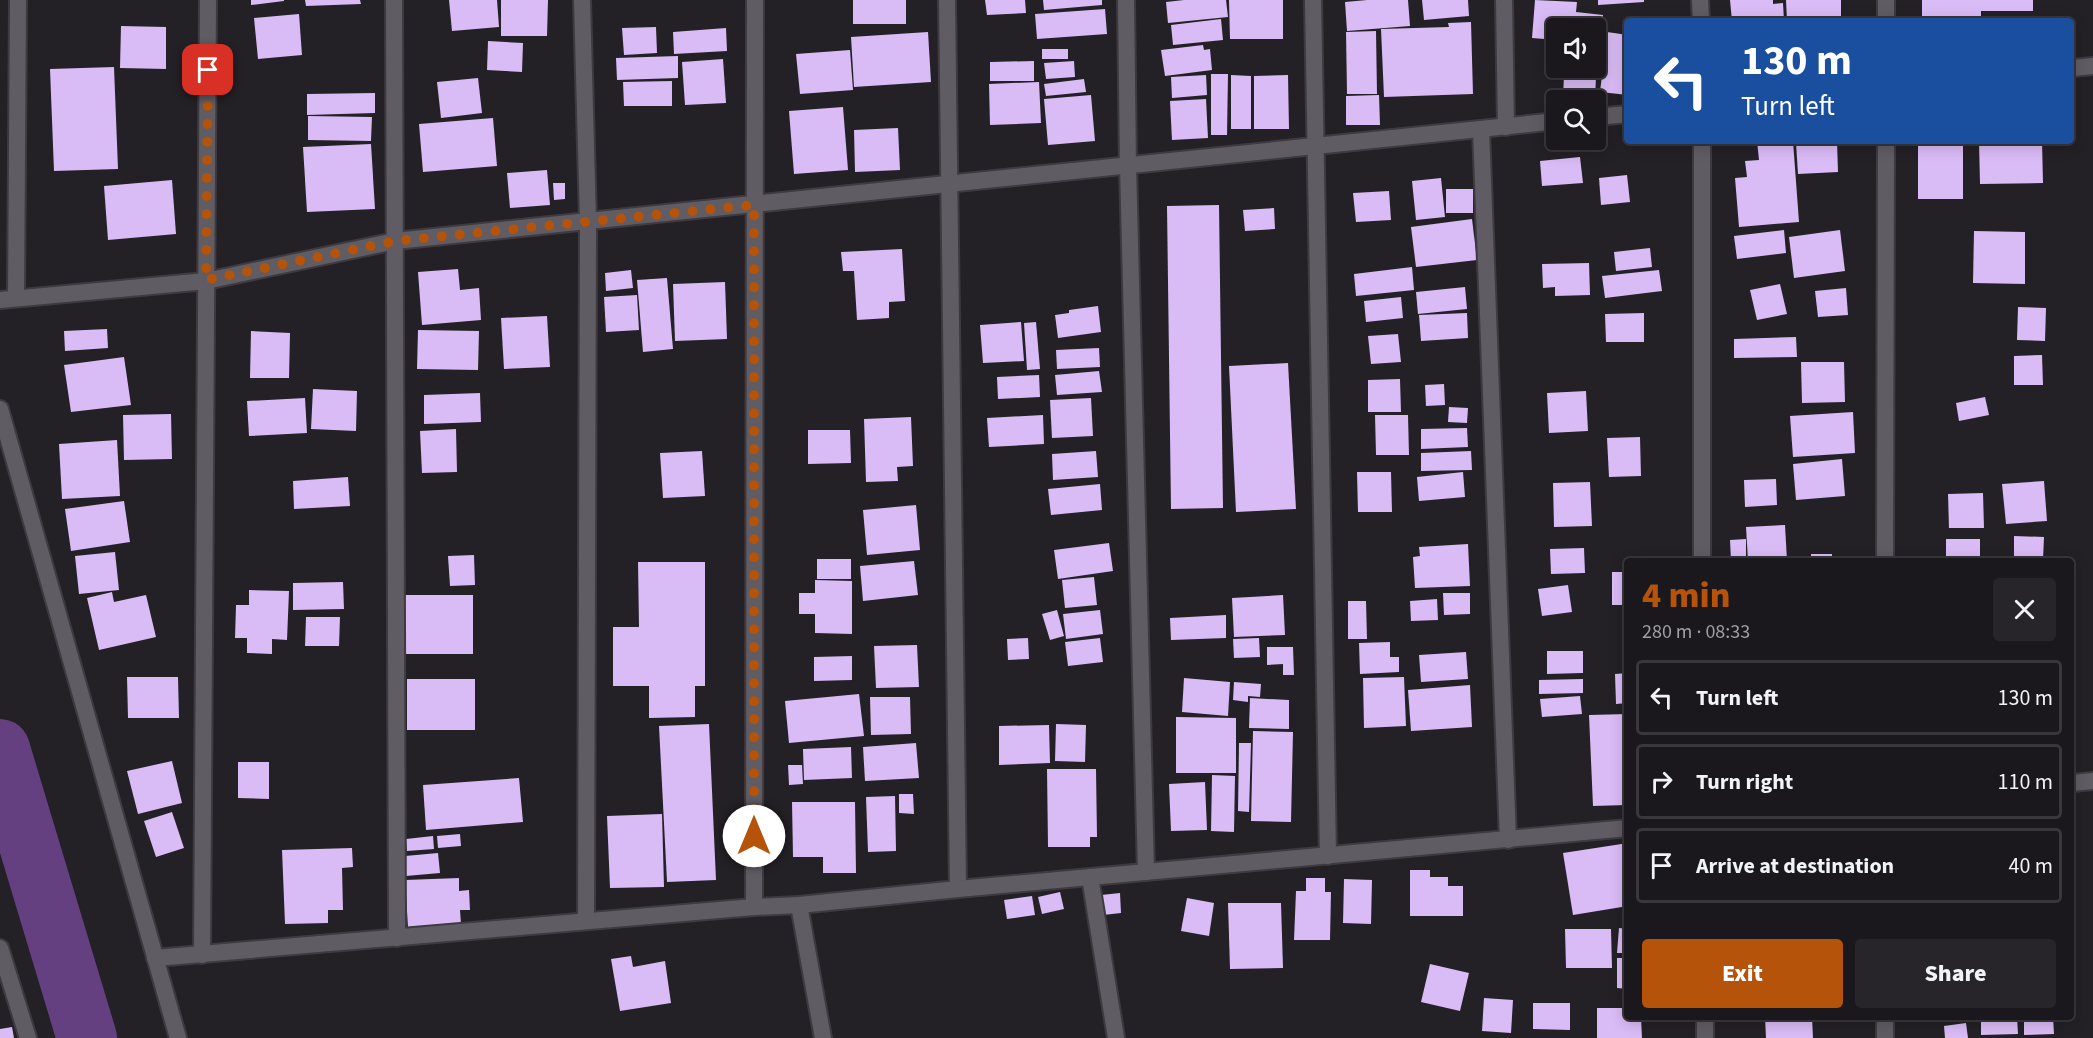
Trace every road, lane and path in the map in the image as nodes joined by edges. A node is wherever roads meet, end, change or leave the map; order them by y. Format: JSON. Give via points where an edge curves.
{"nodes":[{"id":1,"x":18,"y":0,"type":"edge"},
{"id":2,"x":208,"y":0,"type":"edge"},
{"id":3,"x":394,"y":0,"type":"edge"},
{"id":4,"x":582,"y":0,"type":"edge"},
{"id":5,"x":755,"y":0,"type":"edge"},
{"id":6,"x":947,"y":0,"type":"edge"},
{"id":7,"x":1126,"y":0,"type":"edge"},
{"id":8,"x":1314,"y":0,"type":"edge"},
{"id":9,"x":1504,"y":0,"type":"edge"},
{"id":10,"x":1700,"y":0,"type":"edge"},
{"id":11,"x":1886,"y":0,"type":"edge"},
{"id":12,"x":1701,"y":18,"type":"edge"},
{"id":13,"x":1886,"y":18,"type":"edge"},
{"id":14,"x":2093,"y":66,"type":"edge"},
{"id":15,"x":2074,"y":68,"type":"edge"},
{"id":16,"x":1624,"y":114,"type":"edge"},
{"id":17,"x":1606,"y":116,"type":"edge"},
{"id":18,"x":1546,"y":122,"type":"edge"},
{"id":19,"x":1506,"y":127,"type":"junction"},
{"id":20,"x":1481,"y":130,"type":"junction"},
{"id":21,"x":1702,"y":144,"type":"edge"},
{"id":22,"x":1886,"y":144,"type":"edge"},
{"id":23,"x":1317,"y":146,"type":"junction"},
{"id":24,"x":1128,"y":166,"type":"junction"},
{"id":25,"x":950,"y":184,"type":"junction"},
{"id":26,"x":754,"y":205,"type":"junction"},
{"id":27,"x":588,"y":221,"type":"junction"},
{"id":28,"x":395,"y":241,"type":"junction"},
{"id":29,"x":206,"y":280,"type":"junction"},
{"id":30,"x":8,"y":299,"type":"edge"},
{"id":31,"x":0,"y":409,"type":"edge"},
{"id":32,"x":1702,"y":558,"type":"edge"},
{"id":33,"x":1886,"y":558,"type":"edge"},
{"id":34,"x":2093,"y":781,"type":"edge"},
{"id":35,"x":2074,"y":783,"type":"edge"},
{"id":36,"x":1624,"y":828,"type":"edge"},
{"id":37,"x":1508,"y":840,"type":"junction"},
{"id":38,"x":1328,"y":856,"type":"junction"},
{"id":39,"x":1146,"y":872,"type":"junction"},
{"id":40,"x":1090,"y":877,"type":"junction"},
{"id":41,"x":958,"y":889,"type":"junction"},
{"id":42,"x":799,"y":905,"type":"junction"},
{"id":43,"x":754,"y":907,"type":"junction"},
{"id":44,"x":585,"y":921,"type":"junction"},
{"id":45,"x":397,"y":938,"type":"junction"},
{"id":46,"x":0,"y":948,"type":"edge"},
{"id":47,"x":202,"y":955,"type":"junction"},
{"id":48,"x":154,"y":958,"type":"junction"},
{"id":49,"x":1704,"y":1020,"type":"edge"},
{"id":50,"x":1885,"y":1020,"type":"edge"},
{"id":51,"x":28,"y":1038,"type":"edge"},
{"id":52,"x":178,"y":1038,"type":"edge"},
{"id":53,"x":823,"y":1038,"type":"edge"},
{"id":54,"x":1116,"y":1038,"type":"edge"},
{"id":55,"x":1705,"y":1038,"type":"edge"},
{"id":56,"x":1885,"y":1038,"type":"edge"}],
"edges":[{"from":1,"to":30,"type":"street"},
{"from":2,"to":29,"type":"street"},
{"from":3,"to":28,"type":"street"},
{"from":4,"to":27,"type":"street"},
{"from":5,"to":26,"type":"street"},
{"from":6,"to":25,"type":"street"},
{"from":7,"to":24,"type":"street"},
{"from":8,"to":23,"type":"street"},
{"from":9,"to":19,"type":"street"},
{"from":10,"to":12,"type":"street"},
{"from":11,"to":13,"type":"street"},
{"from":14,"to":15,"type":"street"},
{"from":16,"to":17,"type":"street"},
{"from":18,"to":19,"type":"street"},
{"from":19,"to":20,"type":"street"},
{"from":20,"to":23,"type":"street"},
{"from":20,"to":37,"type":"street"},
{"from":21,"to":32,"type":"street"},
{"from":22,"to":33,"type":"street"},
{"from":23,"to":24,"type":"street"},
{"from":23,"to":38,"type":"street"},
{"from":24,"to":25,"type":"street"},
{"from":24,"to":39,"type":"street"},
{"from":25,"to":26,"type":"street"},
{"from":25,"to":41,"type":"street"},
{"from":26,"to":27,"type":"street"},
{"from":26,"to":43,"type":"street"},
{"from":27,"to":28,"type":"street"},
{"from":27,"to":44,"type":"street"},
{"from":28,"to":29,"type":"street"},
{"from":28,"to":45,"type":"street"},
{"from":29,"to":30,"type":"street"},
{"from":29,"to":47,"type":"street"},
{"from":31,"to":48,"type":"street"},
{"from":34,"to":35,"type":"street"},
{"from":36,"to":37,"type":"street"},
{"from":37,"to":38,"type":"street"},
{"from":38,"to":39,"type":"street"},
{"from":39,"to":40,"type":"street"},
{"from":40,"to":41,"type":"street"},
{"from":40,"to":54,"type":"street"},
{"from":41,"to":42,"type":"street"},
{"from":42,"to":43,"type":"street"},
{"from":42,"to":53,"type":"street"},
{"from":43,"to":44,"type":"street"},
{"from":44,"to":45,"type":"street"},
{"from":45,"to":47,"type":"street"},
{"from":46,"to":51,"type":"street"},
{"from":47,"to":48,"type":"street"},
{"from":48,"to":52,"type":"street"},
{"from":49,"to":55,"type":"street"},
{"from":50,"to":56,"type":"street"}]}
